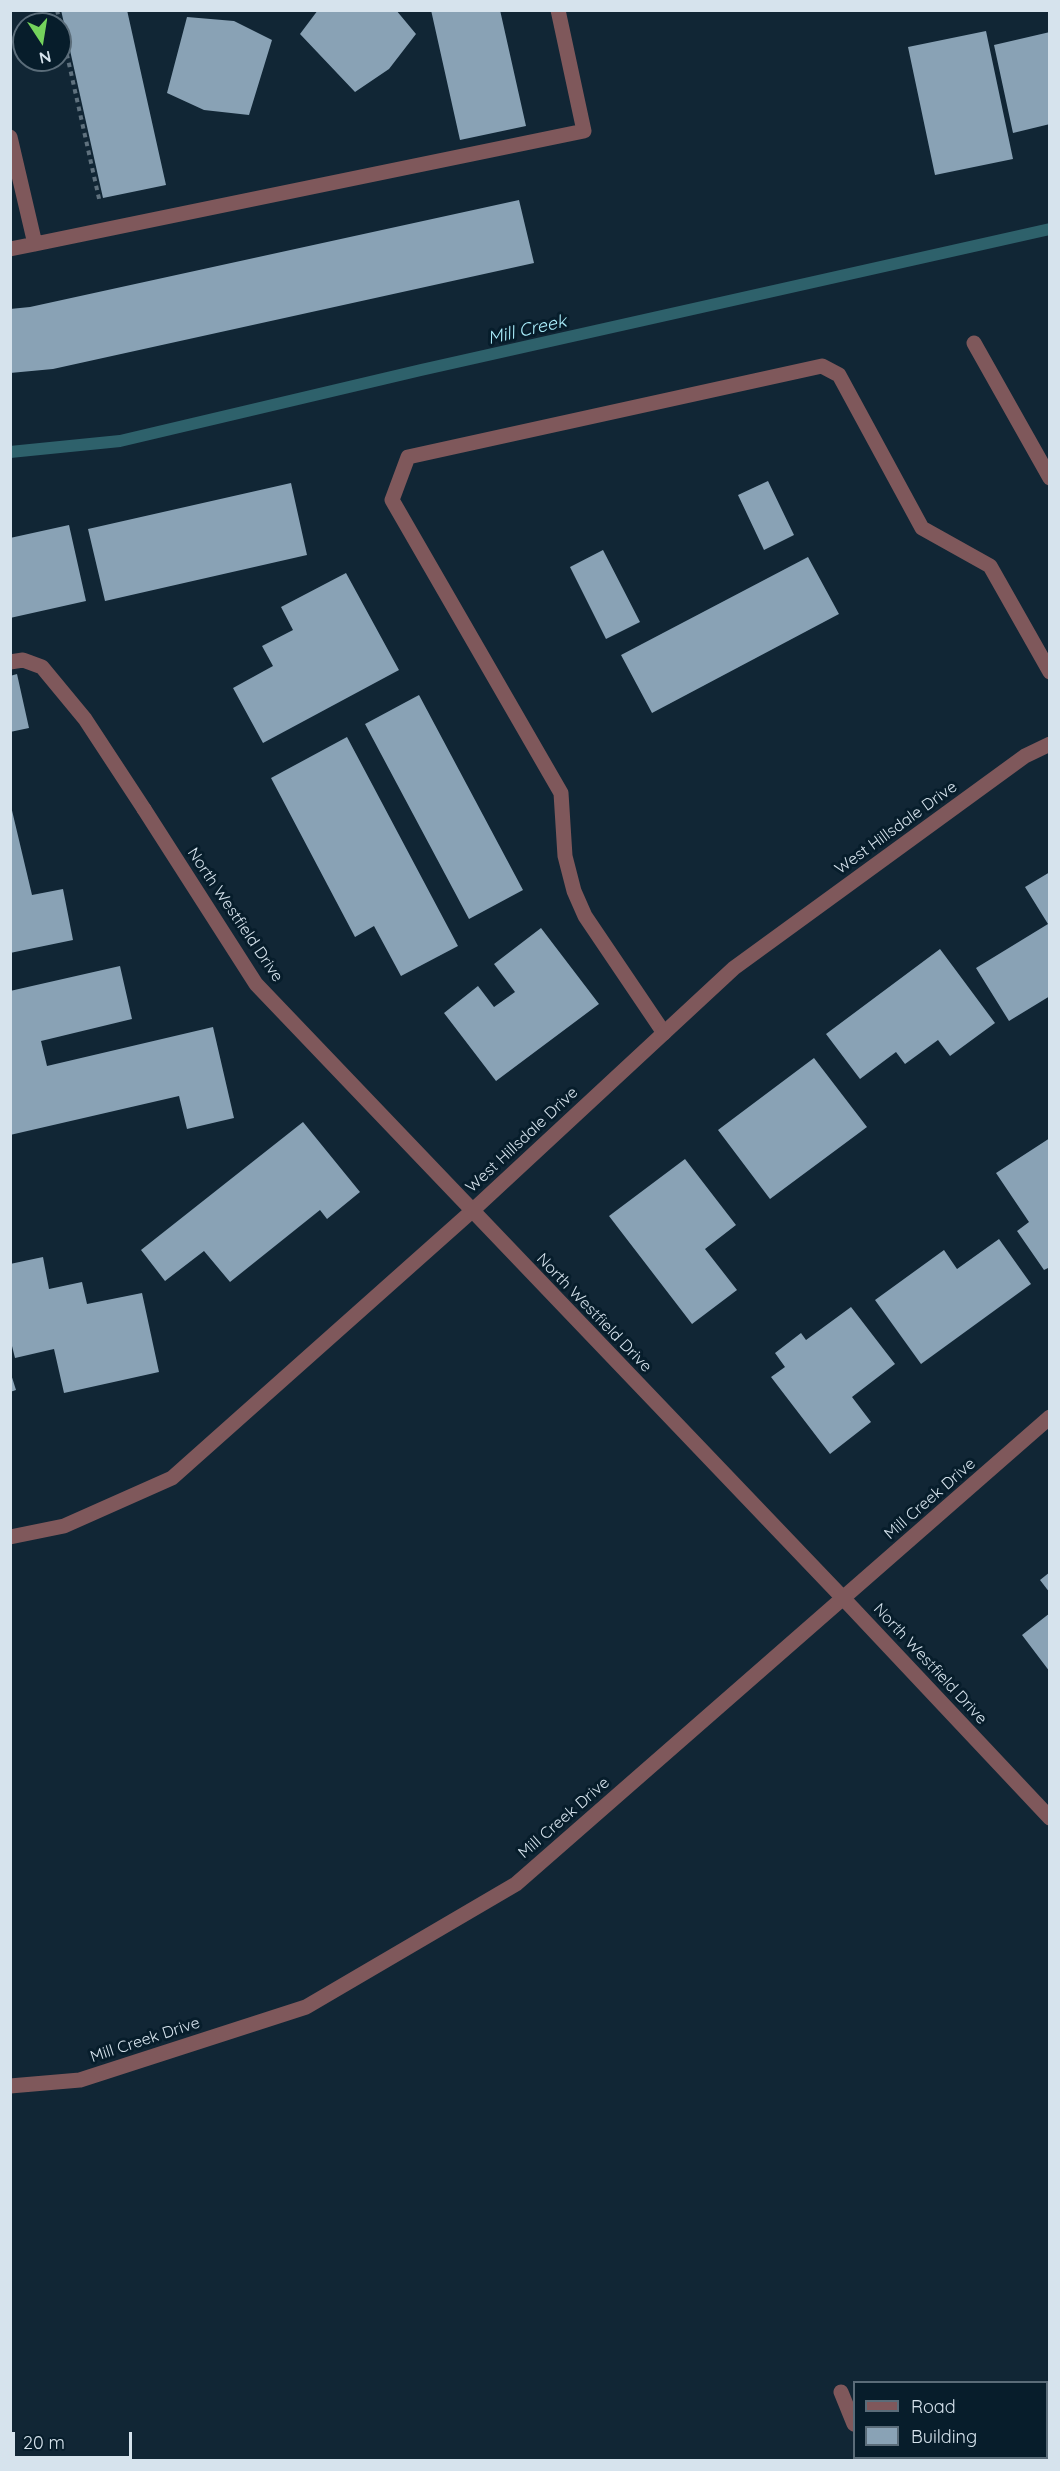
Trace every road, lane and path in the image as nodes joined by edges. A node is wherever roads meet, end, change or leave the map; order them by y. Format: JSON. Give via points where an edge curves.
{"nodes":[{"id":1,"x":57,"y":10,"type":"edge"},
{"id":2,"x":558,"y":10,"type":"edge"},
{"id":3,"x":11,"y":141,"type":"edge"},
{"id":4,"x":105,"y":229,"type":"junction"},
{"id":5,"x":34,"y":244,"type":"junction"},
{"id":6,"x":10,"y":249,"type":"edge"},
{"id":7,"x":974,"y":343,"type":"dead end"},
{"id":8,"x":1050,"y":478,"type":"edge"},
{"id":9,"x":10,"y":662,"type":"edge"},
{"id":10,"x":1050,"y":672,"type":"edge"},
{"id":11,"x":1050,"y":744,"type":"edge"},
{"id":12,"x":664,"y":1033,"type":"junction"},
{"id":13,"x":472,"y":1211,"type":"junction"},
{"id":14,"x":1050,"y":1417,"type":"edge"},
{"id":15,"x":10,"y":1537,"type":"edge"},
{"id":16,"x":843,"y":1598,"type":"junction"},
{"id":17,"x":1050,"y":1818,"type":"edge"},
{"id":18,"x":10,"y":2086,"type":"edge"},
{"id":19,"x":841,"y":2392,"type":"dead end"},
{"id":20,"x":853,"y":2419,"type":"edge"}],
"edges":[{"from":1,"to":4,"type":"path"},
{"from":2,"to":4,"type":"street","via":[[584,131]]},
{"from":3,"to":5,"type":"street"},
{"from":4,"to":5,"type":"street"},
{"from":5,"to":6,"type":"street"},
{"from":7,"to":8,"type":"street"},
{"from":9,"to":13,"type":"street","name":"North Westfield Drive","via":[[23,660],[42,667],[85,719],[256,984]]},
{"from":10,"to":12,"type":"street","via":[[990,566],[922,528],[839,375],[822,366],[408,457],[392,500],[561,793],[565,856],[574,891],[585,916]]},
{"from":11,"to":12,"type":"street","name":"West Hillsdale Drive","via":[[1025,756],[734,968]]},
{"from":12,"to":13,"type":"street","name":"West Hillsdale Drive"},
{"from":13,"to":15,"type":"street","name":"West Hillsdale Drive","via":[[172,1478],[64,1526]]},
{"from":13,"to":16,"type":"street","name":"North Westfield Drive"},
{"from":14,"to":16,"type":"street","name":"Mill Creek Drive"},
{"from":16,"to":17,"type":"street","name":"North Westfield Drive"},
{"from":16,"to":18,"type":"street","name":"Mill Creek Drive","via":[[516,1884],[295,2011],[80,2080]]},
{"from":19,"to":20,"type":"street"}]}
